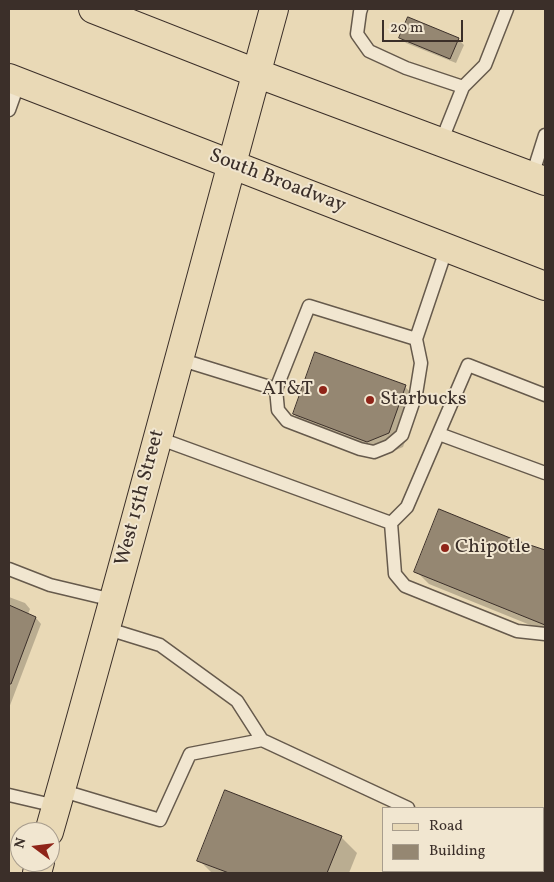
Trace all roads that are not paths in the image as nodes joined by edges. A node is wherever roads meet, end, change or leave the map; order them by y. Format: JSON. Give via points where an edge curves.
{"nodes":[{"id":1,"x":93,"y":9,"type":"edge"},
{"id":2,"x":274,"y":9,"type":"edge"},
{"id":3,"x":361,"y":9,"type":"edge"},
{"id":4,"x":507,"y":9,"type":"edge"},
{"id":5,"x":256,"y":73,"type":"junction"},
{"id":6,"x":14,"y":80,"type":"edge"},
{"id":7,"x":463,"y":87,"type":"junction"},
{"id":8,"x":9,"y":110,"type":"edge"},
{"id":9,"x":545,"y":135,"type":"edge"},
{"id":10,"x":441,"y":142,"type":"junction"},
{"id":11,"x":231,"y":164,"type":"junction"},
{"id":12,"x":539,"y":179,"type":"edge"},
{"id":13,"x":447,"y":248,"type":"junction"},
{"id":14,"x":545,"y":286,"type":"edge"},
{"id":15,"x":416,"y":339,"type":"junction"},
{"id":16,"x":179,"y":359,"type":"junction"},
{"id":17,"x":276,"y":389,"type":"junction"},
{"id":18,"x":545,"y":394,"type":"edge"},
{"id":19,"x":439,"y":434,"type":"junction"},
{"id":20,"x":158,"y":438,"type":"junction"},
{"id":21,"x":545,"y":473,"type":"edge"},
{"id":22,"x":391,"y":523,"type":"junction"},
{"id":23,"x":9,"y":569,"type":"edge"},
{"id":24,"x":113,"y":600,"type":"junction"},
{"id":25,"x":105,"y":628,"type":"junction"},
{"id":26,"x":545,"y":634,"type":"edge"},
{"id":27,"x":262,"y":740,"type":"junction"},
{"id":28,"x":9,"y":795,"type":"edge"},
{"id":29,"x":58,"y":798,"type":"junction"},
{"id":30,"x":406,"y":807,"type":"edge"},
{"id":31,"x":52,"y":822,"type":"edge"}],
"edges":[{"from":1,"to":5,"type":"main road"},
{"from":2,"to":5,"type":"main road","name":"West 15th Street"},
{"from":3,"to":7,"type":"lane","via":[[357,34],[368,51]]},
{"from":4,"to":7,"type":"lane","via":[[485,64]]},
{"from":5,"to":10,"type":"main road"},
{"from":5,"to":11,"type":"main road","name":"West 15th Street"},
{"from":6,"to":8,"type":"lane"},
{"from":6,"to":11,"type":"main road","name":"South Broadway"},
{"from":7,"to":10,"type":"lane"},
{"from":9,"to":12,"type":"lane"},
{"from":10,"to":12,"type":"main road"},
{"from":11,"to":13,"type":"main road","name":"South Broadway"},
{"from":11,"to":16,"type":"main road","name":"West 15th Street"},
{"from":13,"to":14,"type":"main road","name":"South Broadway"},
{"from":13,"to":15,"type":"lane"},
{"from":15,"to":17,"type":"lane","via":[[309,306]]},
{"from":15,"to":17,"type":"lane","via":[[421,363],[416,394],[402,435],[389,446],[374,452],[287,421],[278,410]]},
{"from":16,"to":17,"type":"lane"},
{"from":16,"to":20,"type":"main road","name":"West 15th Street"},
{"from":18,"to":19,"type":"lane","via":[[468,365]]},
{"from":19,"to":21,"type":"lane"},
{"from":19,"to":22,"type":"lane","via":[[407,507]]},
{"from":20,"to":22,"type":"lane"},
{"from":20,"to":24,"type":"main road","name":"West 15th Street"},
{"from":22,"to":26,"type":"lane","via":[[395,574],[405,586],[517,631]]},
{"from":23,"to":24,"type":"lane","via":[[50,585]]},
{"from":24,"to":25,"type":"main road","name":"West 15th Street"},
{"from":25,"to":27,"type":"lane","via":[[160,645],[237,701]]},
{"from":25,"to":29,"type":"main road","name":"West 15th Street"},
{"from":27,"to":29,"type":"lane","via":[[190,754],[160,820]]},
{"from":27,"to":30,"type":"lane"},
{"from":28,"to":29,"type":"lane"},
{"from":29,"to":31,"type":"main road","name":"West 15th Street"}]}
